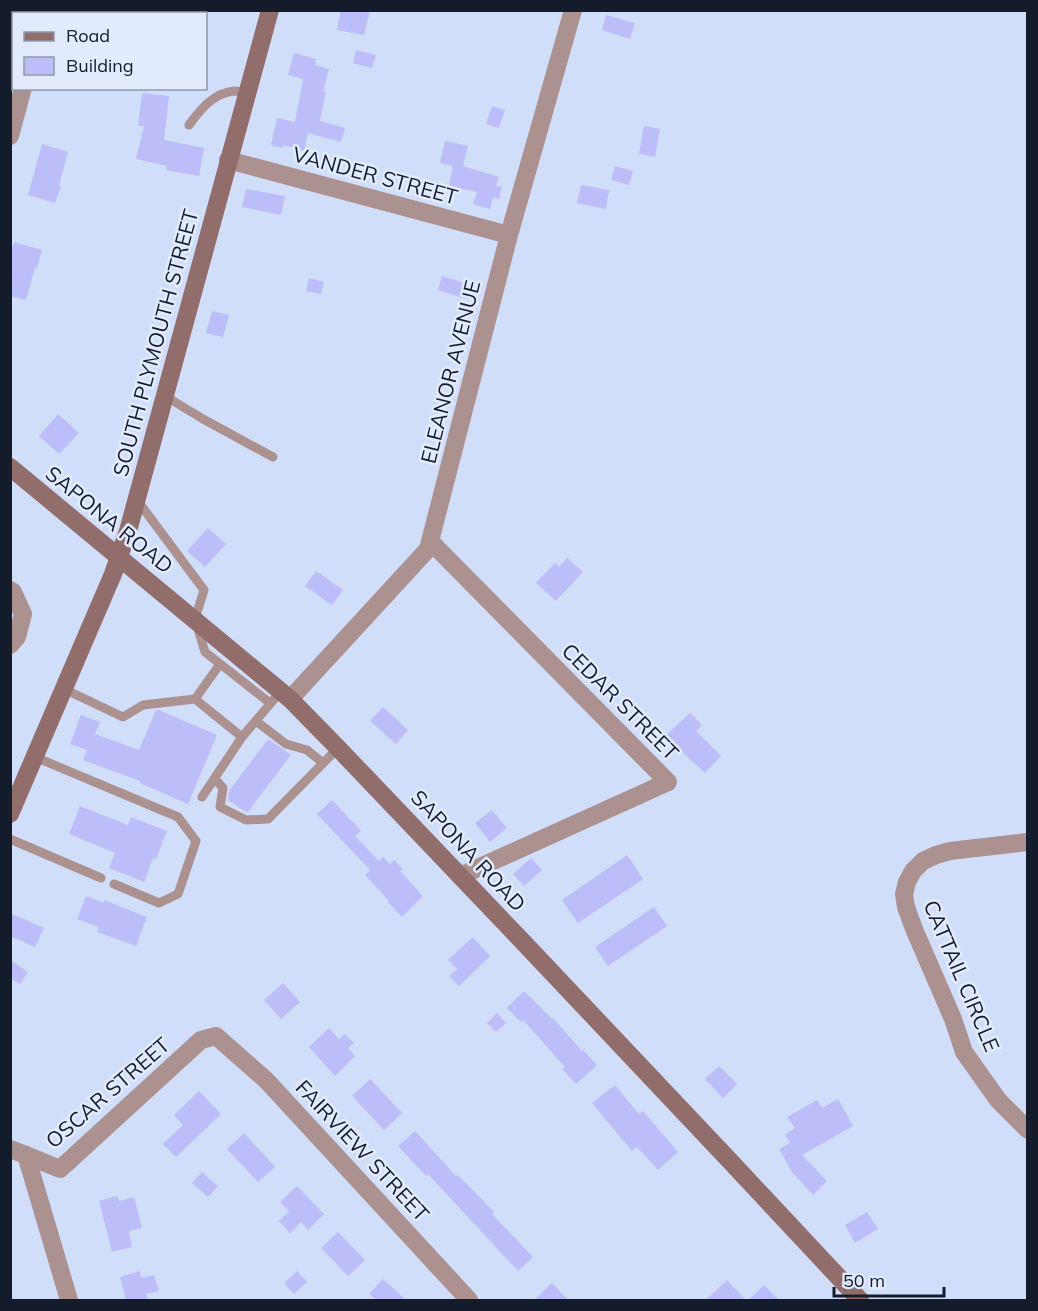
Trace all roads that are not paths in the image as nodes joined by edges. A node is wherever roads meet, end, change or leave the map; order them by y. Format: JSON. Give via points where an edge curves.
{"nodes":[{"id":1,"x":270,"y":10,"type":"edge"},
{"id":2,"x":573,"y":10,"type":"edge"},
{"id":3,"x":22,"y":90,"type":"edge"},
{"id":4,"x":248,"y":93,"type":"junction"},
{"id":5,"x":189,"y":125,"type":"dead end"},
{"id":6,"x":10,"y":136,"type":"edge"},
{"id":7,"x":228,"y":160,"type":"junction"},
{"id":8,"x":509,"y":236,"type":"junction"},
{"id":9,"x":165,"y":396,"type":"junction"},
{"id":10,"x":273,"y":457,"type":"dead end"},
{"id":11,"x":10,"y":467,"type":"edge"},
{"id":12,"x":137,"y":500,"type":"junction"},
{"id":13,"x":430,"y":542,"type":"junction"},
{"id":14,"x":119,"y":557,"type":"junction"},
{"id":15,"x":10,"y":590,"type":"edge"},
{"id":16,"x":195,"y":619,"type":"junction"},
{"id":17,"x":10,"y":645,"type":"edge"},
{"id":18,"x":220,"y":664,"type":"junction"},
{"id":19,"x":64,"y":689,"type":"junction"},
{"id":20,"x":280,"y":698,"type":"junction"},
{"id":21,"x":195,"y":699,"type":"junction"},
{"id":22,"x":256,"y":721,"type":"junction"},
{"id":23,"x":242,"y":737,"type":"junction"},
{"id":24,"x":338,"y":748,"type":"junction"},
{"id":25,"x":35,"y":757,"type":"junction"},
{"id":26,"x":324,"y":763,"type":"junction"},
{"id":27,"x":215,"y":779,"type":"junction"},
{"id":28,"x":202,"y":797,"type":"dead end"},
{"id":29,"x":10,"y":814,"type":"edge"},
{"id":30,"x":10,"y":838,"type":"edge"},
{"id":31,"x":1028,"y":842,"type":"edge"},
{"id":32,"x":460,"y":876,"type":"junction"},
{"id":33,"x":101,"y":878,"type":"dead end"},
{"id":34,"x":114,"y":884,"type":"dead end"},
{"id":35,"x":216,"y":1036,"type":"joint"},
{"id":36,"x":1028,"y":1130,"type":"edge"},
{"id":37,"x":18,"y":1152,"type":"edge"},
{"id":38,"x":69,"y":1300,"type":"edge"},
{"id":39,"x":469,"y":1300,"type":"edge"},
{"id":40,"x":860,"y":1300,"type":"edge"}],
"edges":[{"from":1,"to":4,"type":"street","name":"SOUTH PLYMOUTH STREET"},
{"from":2,"to":8,"type":"street","name":"ELEANOR AVENUE"},
{"from":3,"to":6,"type":"street"},
{"from":4,"to":5,"type":"lane","via":[[233,91],[220,95],[199,110]]},
{"from":4,"to":7,"type":"street","name":"SOUTH PLYMOUTH STREET"},
{"from":7,"to":8,"type":"street","name":"VANDER STREET"},
{"from":7,"to":9,"type":"street","name":"SOUTH PLYMOUTH STREET"},
{"from":8,"to":13,"type":"street","name":"ELEANOR AVENUE"},
{"from":9,"to":10,"type":"lane"},
{"from":9,"to":12,"type":"street","name":"SOUTH PLYMOUTH STREET"},
{"from":11,"to":14,"type":"street","name":"SAPONA ROAD"},
{"from":12,"to":14,"type":"street","name":"SOUTH PLYMOUTH STREET"},
{"from":12,"to":16,"type":"lane","via":[[204,590]]},
{"from":13,"to":20,"type":"street","name":"ELEANOR AVENUE","via":[[428,549]]},
{"from":13,"to":32,"type":"street","name":"CEDAR STREET","via":[[668,783]]},
{"from":14,"to":16,"type":"street","name":"SAPONA ROAD"},
{"from":14,"to":19,"type":"street","name":"SOUTH PLYMOUTH STREET"},
{"from":15,"to":17,"type":"street","via":[[23,614],[17,637]]},
{"from":16,"to":18,"type":"lane","via":[[205,652]]},
{"from":16,"to":20,"type":"street","name":"SAPONA ROAD"},
{"from":18,"to":20,"type":"lane"},
{"from":18,"to":21,"type":"lane"},
{"from":19,"to":21,"type":"lane","via":[[123,717],[143,705]]},
{"from":19,"to":25,"type":"street","name":"SOUTH PLYMOUTH STREET"},
{"from":20,"to":22,"type":"lane"},
{"from":20,"to":24,"type":"street","name":"SAPONA ROAD"},
{"from":21,"to":23,"type":"lane"},
{"from":22,"to":23,"type":"lane"},
{"from":22,"to":26,"type":"lane","via":[[286,744],[307,750]]},
{"from":23,"to":27,"type":"lane"},
{"from":24,"to":26,"type":"lane"},
{"from":24,"to":32,"type":"street","name":"SAPONA ROAD"},
{"from":25,"to":29,"type":"street","name":"SOUTH PLYMOUTH STREET"},
{"from":25,"to":34,"type":"lane","via":[[178,817],[196,841],[177,894],[159,903]]},
{"from":26,"to":27,"type":"lane","via":[[268,819],[246,820],[220,807],[223,788]]},
{"from":27,"to":28,"type":"lane"},
{"from":30,"to":33,"type":"lane"},
{"from":31,"to":36,"type":"street","name":"CATTAIL CIRCLE","via":[[936,855],[913,871],[904,894],[914,929],[964,1052],[998,1100]]},
{"from":32,"to":40,"type":"street","name":"SAPONA ROAD"},
{"from":35,"to":37,"type":"street","name":"OSCAR STREET","via":[[201,1040],[60,1169]]},
{"from":35,"to":39,"type":"street","name":"FAIRVIEW STREET","via":[[266,1080]]},
{"from":37,"to":38,"type":"street"}]}
